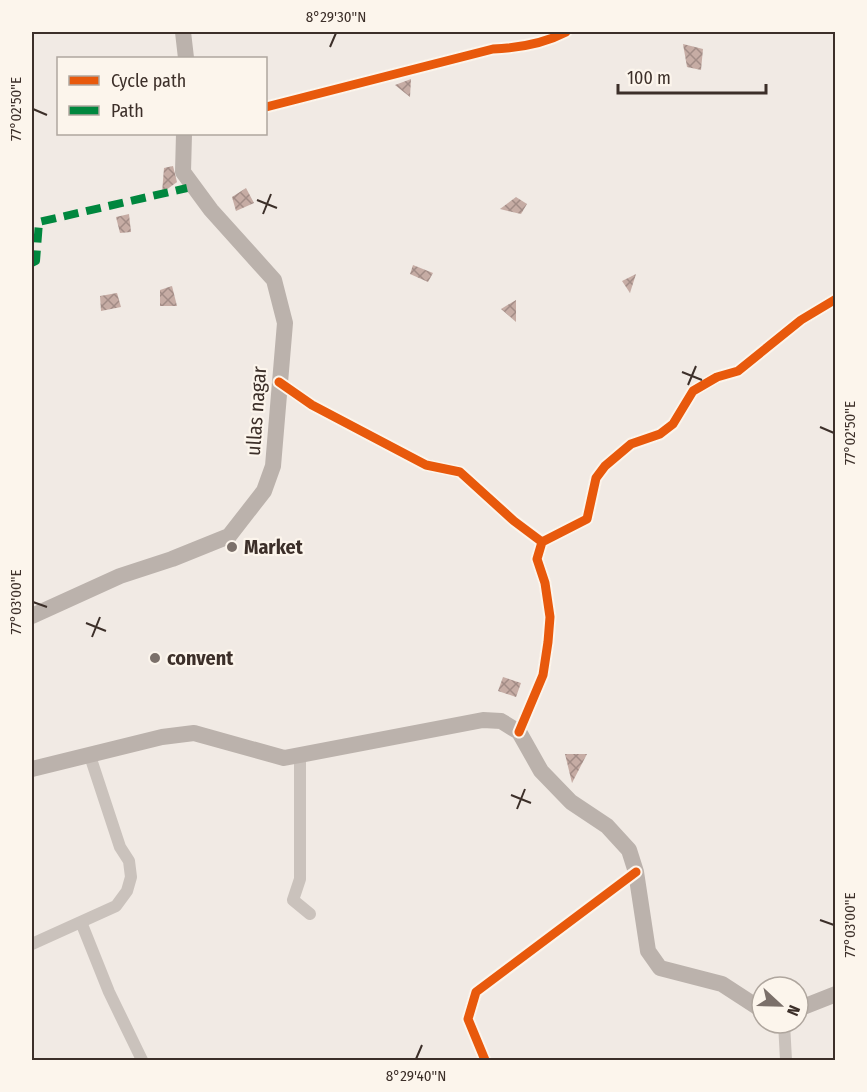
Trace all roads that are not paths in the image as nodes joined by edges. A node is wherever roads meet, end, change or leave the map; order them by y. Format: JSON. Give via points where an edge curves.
{"nodes":[{"id":1,"x":183,"y":32,"type":"edge"},
{"id":2,"x":566,"y":32,"type":"edge"},
{"id":3,"x":186,"y":57,"type":"edge"},
{"id":4,"x":267,"y":107,"type":"edge"},
{"id":5,"x":184,"y":135,"type":"edge"},
{"id":6,"x":836,"y":299,"type":"edge"},
{"id":7,"x":279,"y":382,"type":"junction"},
{"id":8,"x":542,"y":542,"type":"junction"},
{"id":9,"x":32,"y":616,"type":"edge"},
{"id":10,"x":519,"y":732,"type":"junction"},
{"id":11,"x":90,"y":756,"type":"junction"},
{"id":12,"x":300,"y":757,"type":"junction"},
{"id":13,"x":32,"y":769,"type":"edge"},
{"id":14,"x":636,"y":872,"type":"junction"},
{"id":15,"x":310,"y":914,"type":"dead end"},
{"id":16,"x":81,"y":922,"type":"junction"},
{"id":17,"x":32,"y":944,"type":"edge"},
{"id":18,"x":836,"y":994,"type":"edge"},
{"id":19,"x":750,"y":1002,"type":"edge"},
{"id":20,"x":810,"y":1004,"type":"edge"},
{"id":21,"x":785,"y":1035,"type":"edge"},
{"id":22,"x":142,"y":1060,"type":"edge"},
{"id":23,"x":485,"y":1060,"type":"edge"},
{"id":24,"x":786,"y":1060,"type":"edge"}],
"edges":[{"from":1,"to":3,"type":"main road"},
{"from":2,"to":4,"type":"street","via":[[520,48],[493,49]]},
{"from":5,"to":7,"type":"main road","name":"ullas nagar","via":[[183,172],[211,210],[274,280],[285,323]]},
{"from":6,"to":8,"type":"street","via":[[801,320],[738,371],[717,377],[693,391],[673,424],[660,434],[631,444],[605,466],[596,478],[586,519]]},
{"from":7,"to":8,"type":"street","via":[[312,405],[426,465],[460,472]]},
{"from":7,"to":9,"type":"main road","name":"ullas nagar","via":[[273,466],[264,491],[229,536],[120,576]]},
{"from":8,"to":10,"type":"street","via":[[537,559],[550,617],[548,642],[543,675]]},
{"from":10,"to":12,"type":"main road","via":[[501,721],[483,720]]},
{"from":10,"to":14,"type":"main road","via":[[541,771],[571,802],[607,826],[629,850]]},
{"from":11,"to":12,"type":"main road","via":[[162,737],[194,733],[284,758]]},
{"from":11,"to":13,"type":"main road"},
{"from":11,"to":16,"type":"street","via":[[120,847],[129,861],[131,877],[116,906]]},
{"from":12,"to":15,"type":"street","via":[[300,879],[293,900]]},
{"from":14,"to":19,"type":"main road","via":[[648,951],[660,968],[722,984]]},
{"from":14,"to":23,"type":"street","via":[[476,992],[468,1019]]},
{"from":16,"to":17,"type":"street"},
{"from":16,"to":22,"type":"street"},
{"from":18,"to":20,"type":"main road"},
{"from":21,"to":24,"type":"street"}]}
